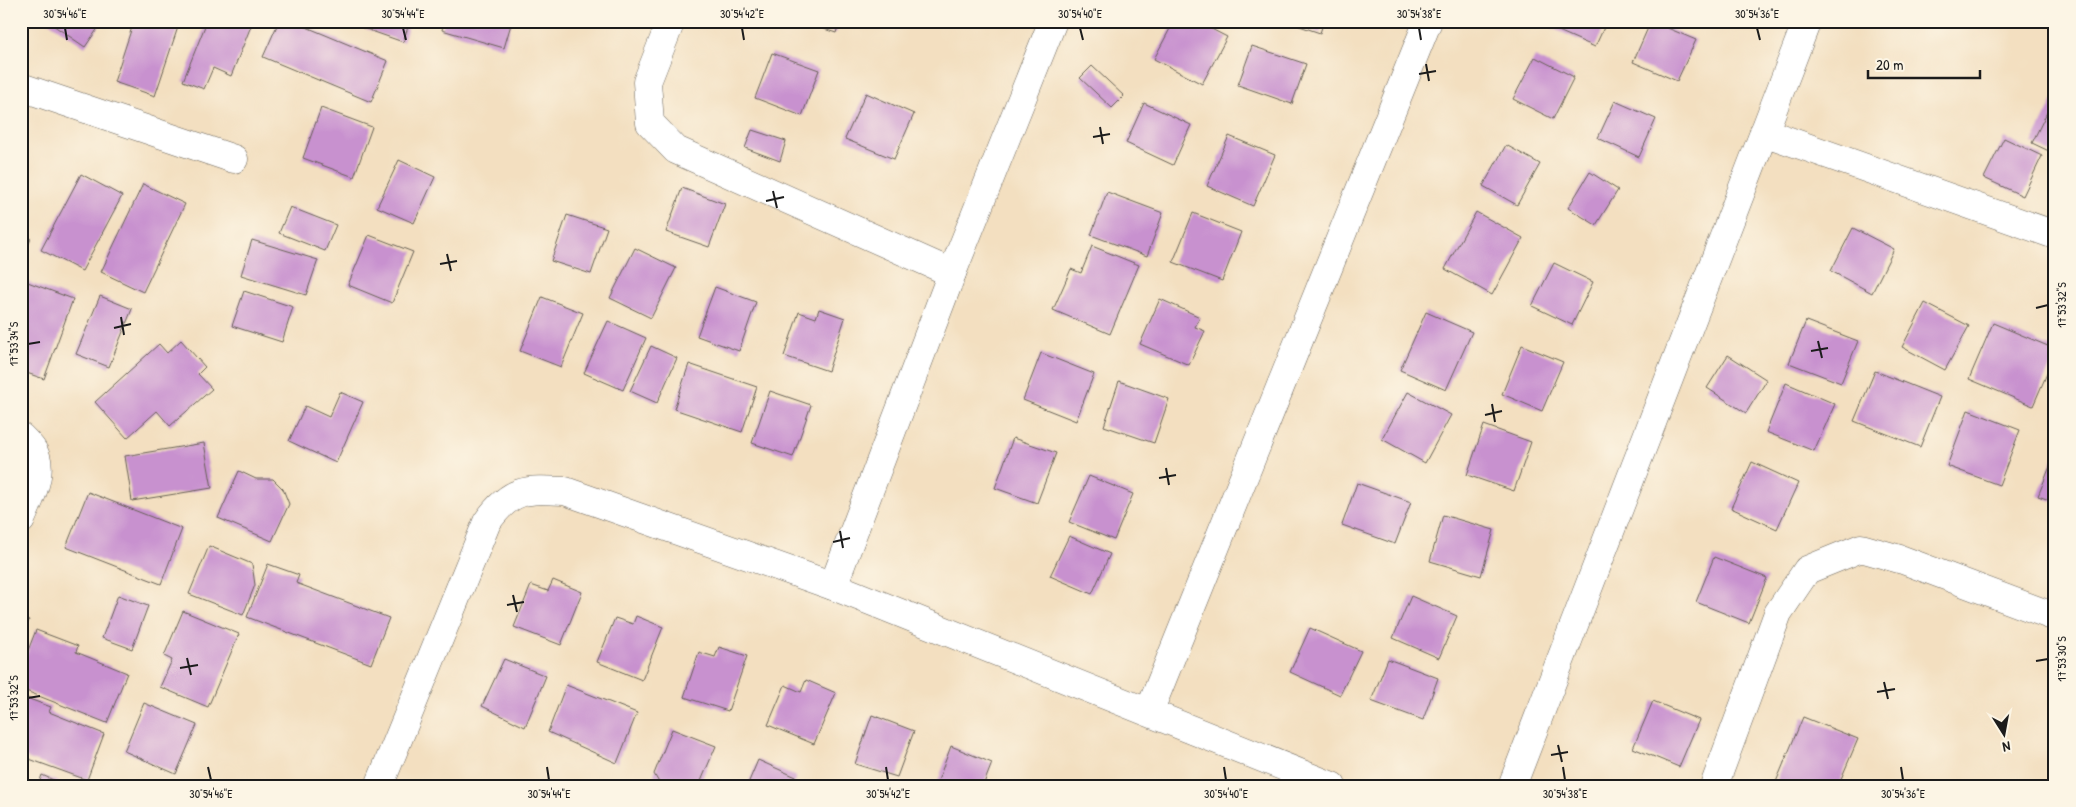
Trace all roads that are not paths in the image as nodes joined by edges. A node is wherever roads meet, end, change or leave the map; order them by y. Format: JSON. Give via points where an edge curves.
{"nodes":[{"id":1,"x":672,"y":21,"type":"edge"},
{"id":2,"x":1053,"y":21,"type":"edge"},
{"id":3,"x":1428,"y":21,"type":"edge"},
{"id":4,"x":1808,"y":21,"type":"edge"},
{"id":5,"x":21,"y":86,"type":"edge"},
{"id":6,"x":1764,"y":132,"type":"junction"},
{"id":7,"x":234,"y":159,"type":"dead end"},
{"id":8,"x":2055,"y":235,"type":"edge"},
{"id":9,"x":952,"y":273,"type":"junction"},
{"id":10,"x":21,"y":437,"type":"edge"},
{"id":11,"x":21,"y":520,"type":"edge"},
{"id":12,"x":833,"y":586,"type":"junction"},
{"id":13,"x":2055,"y":617,"type":"edge"},
{"id":14,"x":1149,"y":712,"type":"junction"},
{"id":15,"x":381,"y":785,"type":"edge"},
{"id":16,"x":1332,"y":786,"type":"edge"},
{"id":17,"x":1512,"y":786,"type":"edge"},
{"id":18,"x":1714,"y":786,"type":"edge"}],
"edges":[{"from":1,"to":9,"type":"street","via":[[647,82],[650,123],[676,150]]},
{"from":2,"to":9,"type":"street"},
{"from":3,"to":14,"type":"street"},
{"from":4,"to":6,"type":"street"},
{"from":5,"to":7,"type":"street"},
{"from":6,"to":8,"type":"street"},
{"from":6,"to":17,"type":"street"},
{"from":9,"to":12,"type":"street"},
{"from":10,"to":11,"type":"street","via":[[33,450],[38,468]]},
{"from":12,"to":14,"type":"street"},
{"from":12,"to":15,"type":"street","via":[[565,491],[518,493],[500,504],[487,522]]},
{"from":13,"to":18,"type":"street","via":[[1903,560],[1862,548],[1807,570],[1778,612]]},
{"from":14,"to":16,"type":"street"}]}
